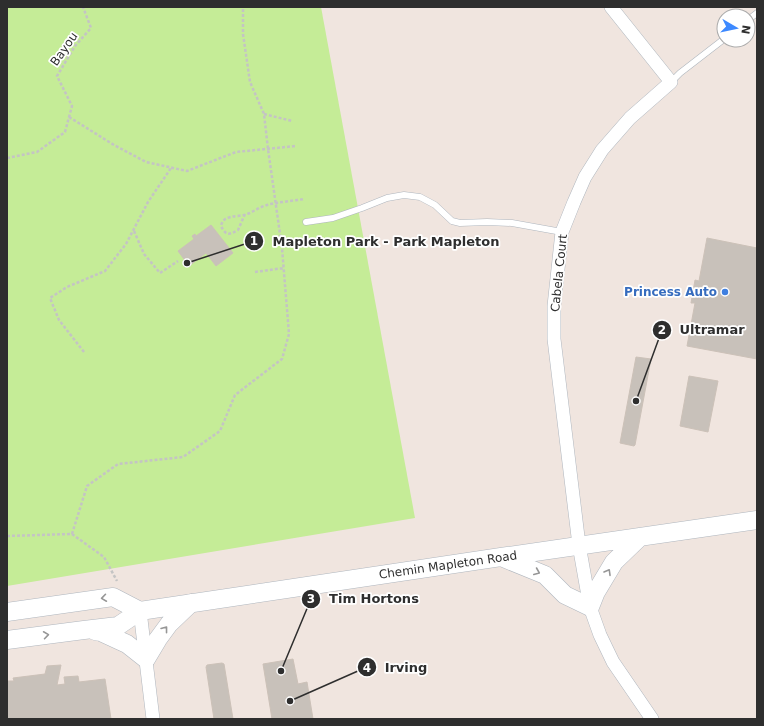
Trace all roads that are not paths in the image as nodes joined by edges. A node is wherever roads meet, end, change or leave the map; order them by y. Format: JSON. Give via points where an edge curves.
{"nodes":[{"id":1,"x":611,"y":7,"type":"edge"},
{"id":2,"x":716,"y":45,"type":"edge"},
{"id":3,"x":671,"y":82,"type":"junction"},
{"id":4,"x":306,"y":222,"type":"dead end"},
{"id":5,"x":562,"y":232,"type":"junction"},
{"id":6,"x":757,"y":520,"type":"edge"},
{"id":7,"x":640,"y":537,"type":"junction"},
{"id":8,"x":579,"y":545,"type":"junction"},
{"id":9,"x":501,"y":557,"type":"junction"},
{"id":10,"x":190,"y":603,"type":"junction"},
{"id":11,"x":590,"y":607,"type":"junction"},
{"id":12,"x":140,"y":611,"type":"junction"},
{"id":13,"x":7,"y":612,"type":"edge"},
{"id":14,"x":84,"y":630,"type":"junction"},
{"id":15,"x":7,"y":640,"type":"edge"},
{"id":16,"x":146,"y":659,"type":"junction"},
{"id":17,"x":153,"y":719,"type":"edge"},
{"id":18,"x":652,"y":719,"type":"edge"}],
"edges":[{"from":1,"to":3,"type":"street"},
{"from":2,"to":3,"type":"lane","name":"Cabela Court"},
{"from":3,"to":5,"type":"street","name":"Cabela Court","via":[[630,118],[602,150],[586,177]]},
{"from":4,"to":5,"type":"lane","via":[[333,218],[387,198],[404,195],[420,197],[435,205],[452,221],[460,223],[512,223]]},
{"from":5,"to":8,"type":"street","name":"Cabela Court","via":[[554,306],[554,339]]},
{"from":6,"to":7,"type":"main road","name":"Chemin Mapleton Road"},
{"from":7,"to":8,"type":"main road","name":"Chemin Mapleton Road"},
{"from":11,"to":7,"type":"main road","one_way":true,"via":[[614,562]]},
{"from":8,"to":9,"type":"main road","name":"Chemin Mapleton Road"},
{"from":8,"to":11,"type":"street","name":"Cabela Court"},
{"from":9,"to":10,"type":"main road","name":"Chemin Mapleton Road"},
{"from":9,"to":11,"type":"main road","one_way":true,"via":[[545,575],[565,595]]},
{"from":10,"to":12,"type":"main road","name":"Chemin Mapleton Road"},
{"from":16,"to":10,"type":"main road","one_way":true,"via":[[158,638]]},
{"from":11,"to":18,"type":"street","name":"Cabela Court","via":[[613,662]]},
{"from":12,"to":13,"type":"main road","one_way":true,"via":[[113,597]]},
{"from":12,"to":14,"type":"main road","name":"Chemin Mapleton Road","via":[[118,626]]},
{"from":12,"to":16,"type":"street"},
{"from":15,"to":14,"type":"main road","name":"Chemin Mapleton Road","one_way":true},
{"from":14,"to":16,"type":"main road","via":[[101,632],[127,644]]},
{"from":16,"to":17,"type":"street"}]}
